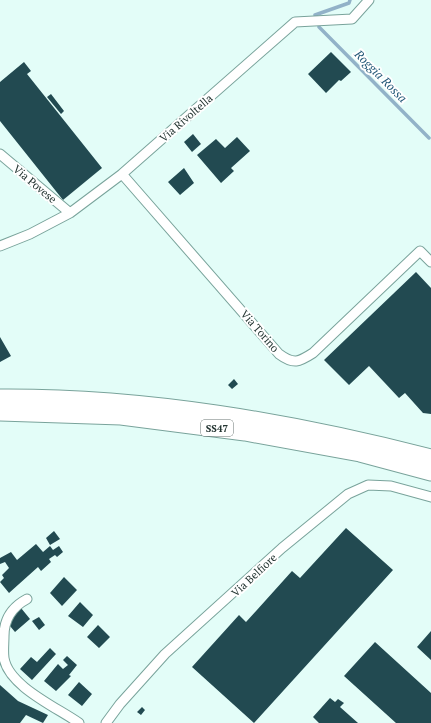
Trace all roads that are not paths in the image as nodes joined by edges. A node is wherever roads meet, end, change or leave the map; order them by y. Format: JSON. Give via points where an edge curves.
{"nodes":[{"id":1,"x":369,"y":0,"type":"edge"},
{"id":2,"x":0,"y":154,"type":"edge"},
{"id":3,"x":122,"y":174,"type":"junction"},
{"id":4,"x":70,"y":213,"type":"junction"},
{"id":5,"x":0,"y":246,"type":"edge"},
{"id":6,"x":431,"y":262,"type":"edge"},
{"id":7,"x":0,"y":398,"type":"edge"},
{"id":8,"x":0,"y":412,"type":"edge"},
{"id":9,"x":431,"y":458,"type":"edge"},
{"id":10,"x":431,"y":472,"type":"edge"},
{"id":11,"x":431,"y":497,"type":"edge"},
{"id":12,"x":27,"y":600,"type":"dead end"},
{"id":13,"x":79,"y":723,"type":"edge"},
{"id":14,"x":106,"y":723,"type":"edge"}],
"edges":[{"from":1,"to":3,"type":"street","name":"Via Rivoltella","via":[[352,19],[295,22]]},
{"from":2,"to":4,"type":"street","name":"Via Povese"},
{"from":3,"to":4,"type":"street","name":"Via Rivoltella"},
{"from":3,"to":6,"type":"street","name":"Via Torino","via":[[279,354],[288,361],[300,362],[313,353],[420,251]]},
{"from":4,"to":5,"type":"street","name":"Via Rivoltella"},
{"from":7,"to":9,"type":"highway","number":"SS47","via":[[121,402],[184,408],[306,428]]},
{"from":8,"to":10,"type":"highway","number":"SS47","via":[[121,416],[245,432],[360,453]]},
{"from":11,"to":14,"type":"street","name":"Via Belfiore","via":[[391,486],[368,485],[348,494],[282,548],[166,654]]},
{"from":12,"to":13,"type":"street","via":[[16,605],[7,618],[4,659],[12,675],[29,691]]}]}
